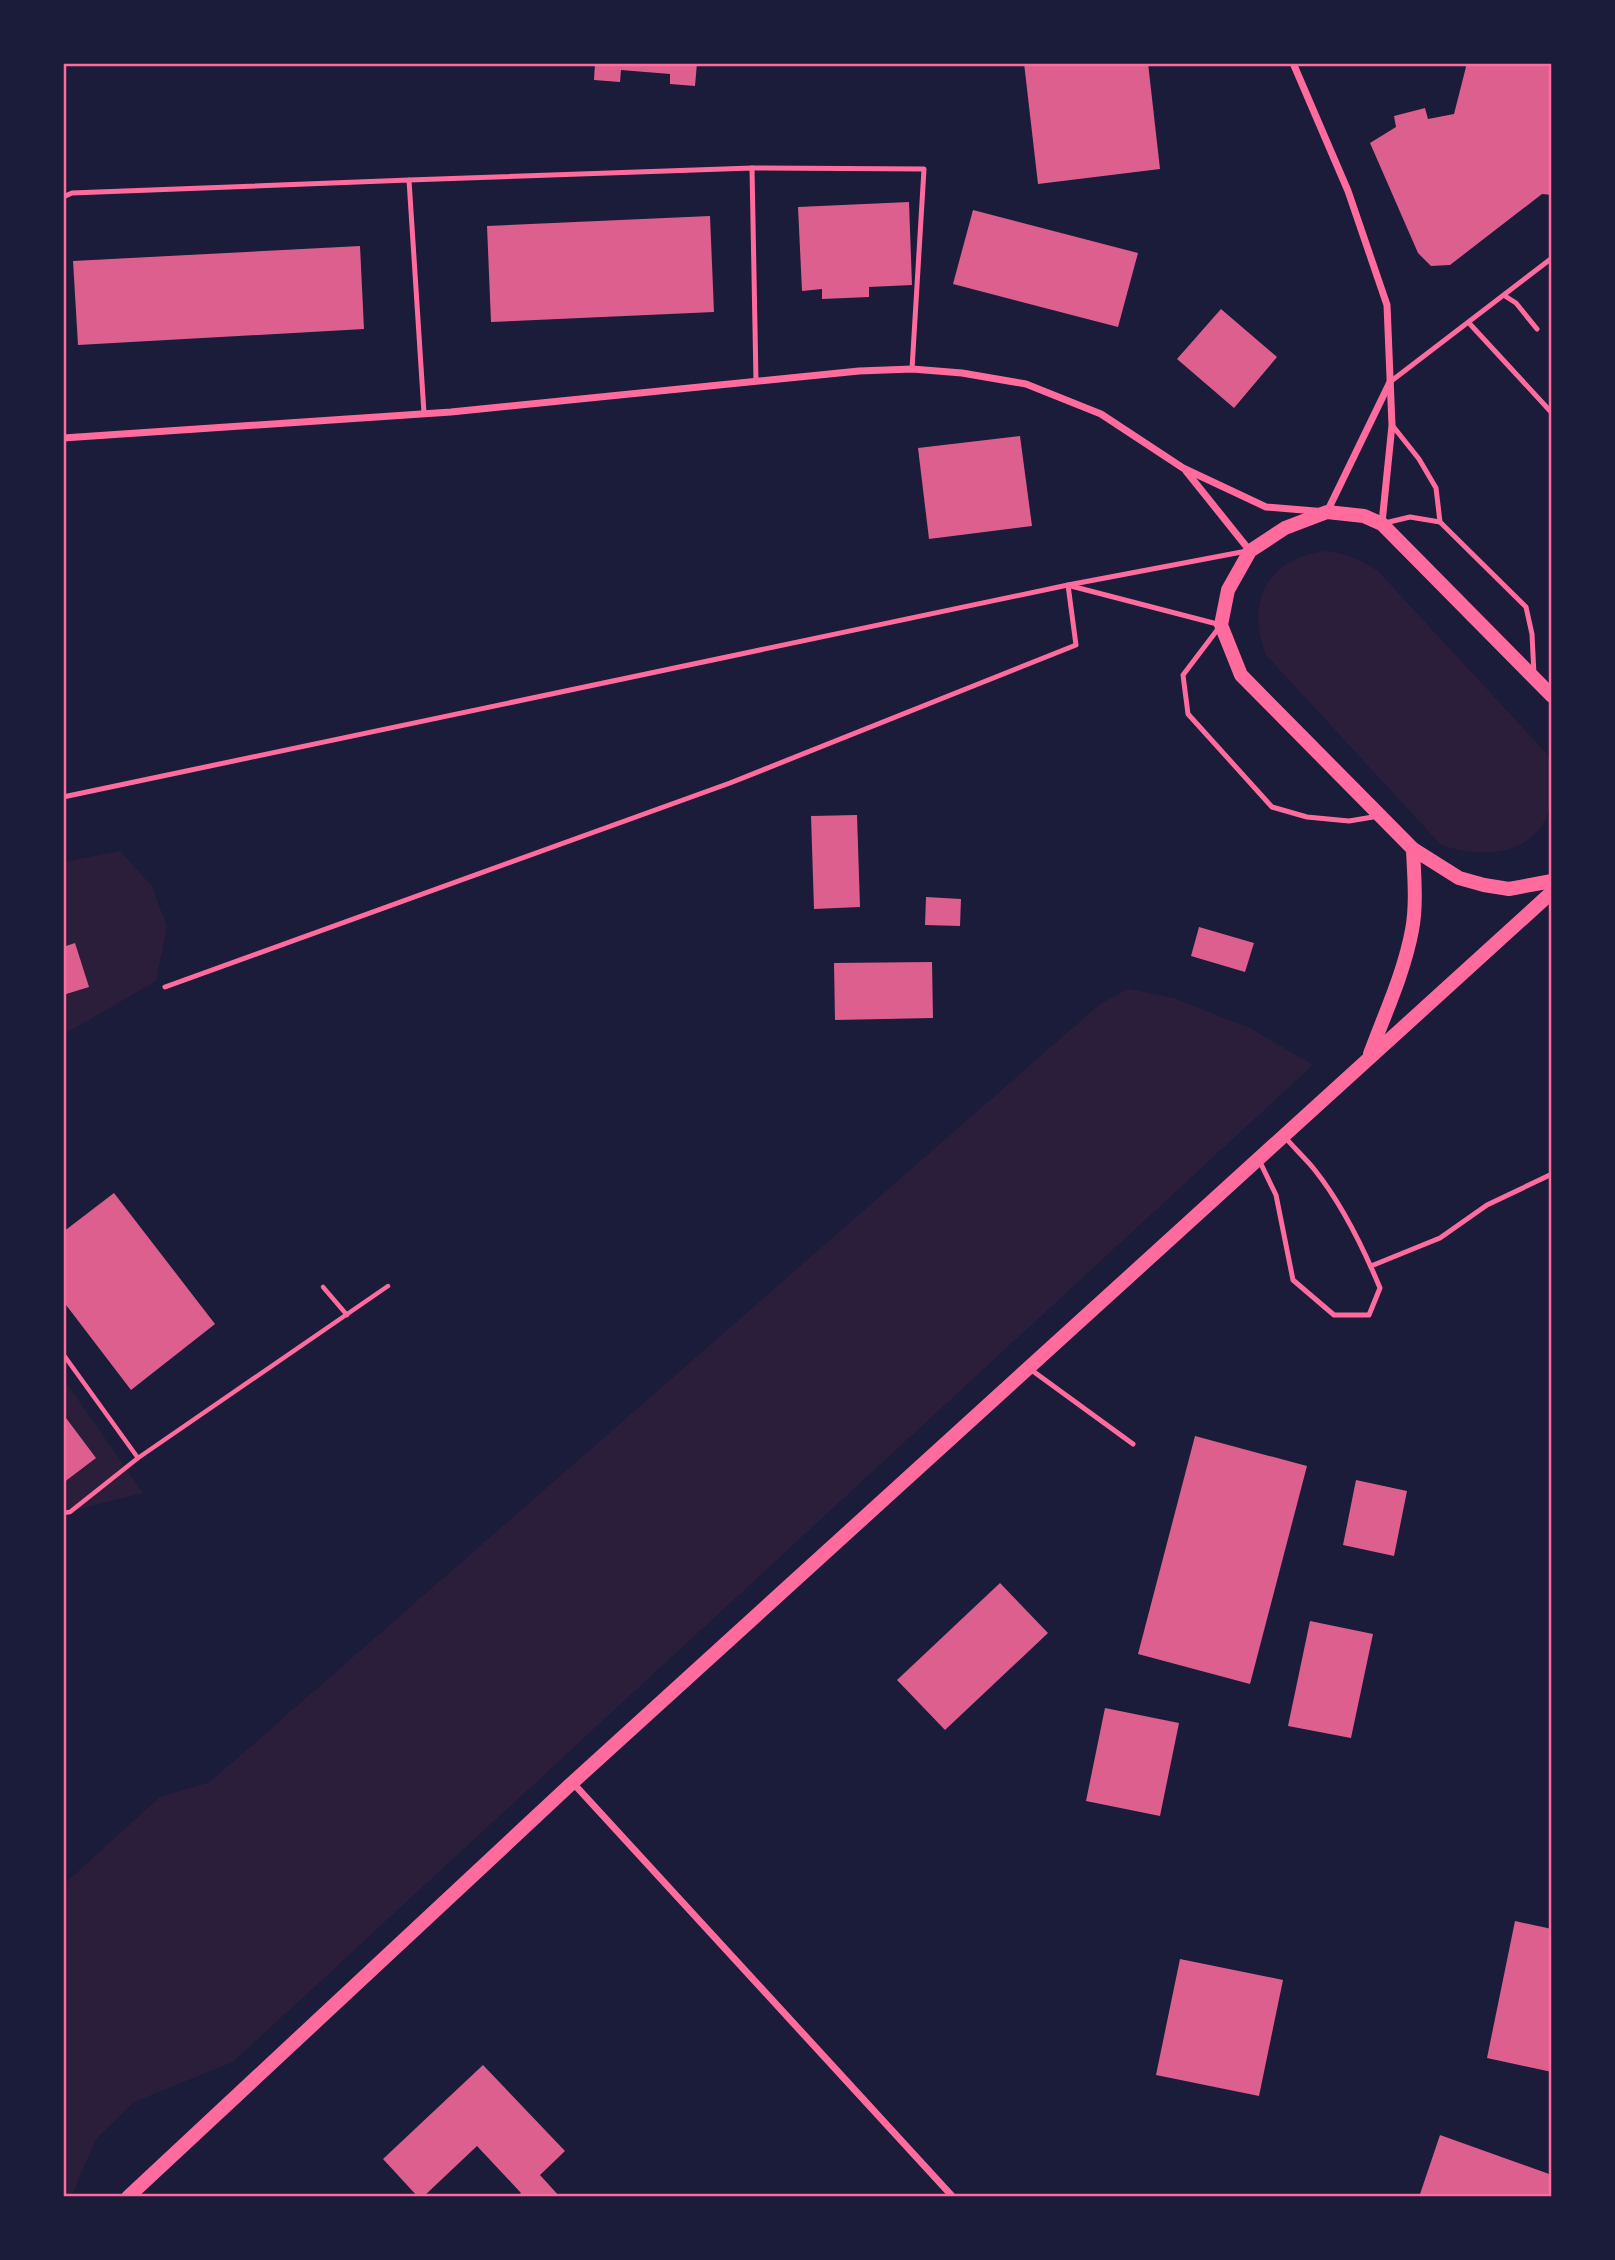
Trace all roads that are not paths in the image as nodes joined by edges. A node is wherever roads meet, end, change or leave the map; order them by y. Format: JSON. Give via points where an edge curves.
{"nodes":[{"id":1,"x":1293,"y":63,"type":"edge"},
{"id":2,"x":751,"y":168,"type":"junction"},
{"id":3,"x":410,"y":180,"type":"junction"},
{"id":4,"x":63,"y":197,"type":"edge"},
{"id":5,"x":1552,"y":258,"type":"edge"},
{"id":6,"x":1505,"y":296,"type":"junction"},
{"id":7,"x":1469,"y":323,"type":"junction"},
{"id":8,"x":1537,"y":329,"type":"dead end"},
{"id":9,"x":912,"y":369,"type":"junction"},
{"id":10,"x":756,"y":381,"type":"junction"},
{"id":11,"x":1390,"y":382,"type":"junction"},
{"id":12,"x":424,"y":413,"type":"junction"},
{"id":13,"x":1552,"y":413,"type":"edge"},
{"id":14,"x":1392,"y":425,"type":"junction"},
{"id":15,"x":63,"y":438,"type":"edge"},
{"id":16,"x":1183,"y":468,"type":"junction"},
{"id":17,"x":1327,"y":512,"type":"junction"},
{"id":18,"x":1440,"y":522,"type":"junction"},
{"id":19,"x":1382,"y":524,"type":"junction"},
{"id":20,"x":1250,"y":551,"type":"junction"},
{"id":21,"x":1068,"y":585,"type":"junction"},
{"id":22,"x":1221,"y":625,"type":"junction"},
{"id":23,"x":1535,"y":678,"type":"junction"},
{"id":24,"x":1552,"y":696,"type":"edge"},
{"id":25,"x":63,"y":797,"type":"edge"},
{"id":26,"x":1379,"y":816,"type":"junction"},
{"id":27,"x":1413,"y":849,"type":"junction"},
{"id":28,"x":1552,"y":881,"type":"edge"},
{"id":29,"x":1552,"y":892,"type":"edge"},
{"id":30,"x":165,"y":986,"type":"dead end"},
{"id":31,"x":1368,"y":1058,"type":"junction"},
{"id":32,"x":1282,"y":1135,"type":"junction"},
{"id":33,"x":1258,"y":1157,"type":"junction"},
{"id":34,"x":1552,"y":1174,"type":"edge"},
{"id":35,"x":1371,"y":1266,"type":"junction"},
{"id":36,"x":1028,"y":1367,"type":"junction"},
{"id":37,"x":1133,"y":1444,"type":"dead end"},
{"id":38,"x":572,"y":1783,"type":"junction"},
{"id":39,"x":128,"y":2197,"type":"edge"},
{"id":40,"x":953,"y":2197,"type":"edge"}],
"edges":[{"from":1,"to":11,"type":"street","via":[[1348,191],[1387,305]]},
{"from":2,"to":3,"type":"lane"},
{"from":2,"to":9,"type":"lane","via":[[925,169]]},
{"from":2,"to":10,"type":"lane"},
{"from":3,"to":4,"type":"lane","via":[[72,193]]},
{"from":3,"to":12,"type":"lane"},
{"from":5,"to":6,"type":"lane"},
{"from":6,"to":7,"type":"lane"},
{"from":6,"to":8,"type":"lane"},
{"from":7,"to":11,"type":"lane"},
{"from":7,"to":13,"type":"lane"},
{"from":9,"to":10,"type":"street"},
{"from":9,"to":16,"type":"street","via":[[1026,384],[1101,414]]},
{"from":10,"to":12,"type":"street"},
{"from":11,"to":14,"type":"street"},
{"from":11,"to":17,"type":"street"},
{"from":12,"to":15,"type":"street"},
{"from":14,"to":18,"type":"lane","via":[[1436,488]]},
{"from":14,"to":19,"type":"street"},
{"from":16,"to":17,"type":"street","via":[[1266,507]]},
{"from":16,"to":20,"type":"street"},
{"from":17,"to":19,"type":"main road","via":[[1356,514]]},
{"from":17,"to":20,"type":"main road","via":[[1285,527]]},
{"from":18,"to":19,"type":"lane","via":[[1410,517]]},
{"from":18,"to":23,"type":"lane","via":[[1526,607]]},
{"from":19,"to":23,"type":"main road"},
{"from":20,"to":21,"type":"lane"},
{"from":20,"to":22,"type":"main road","via":[[1228,590]]},
{"from":21,"to":22,"type":"lane"},
{"from":21,"to":25,"type":"lane"},
{"from":21,"to":30,"type":"lane","via":[[1076,645],[730,783]]},
{"from":22,"to":26,"type":"main road","via":[[1241,674]]},
{"from":22,"to":26,"type":"lane","via":[[1183,675],[1188,715],[1272,807],[1307,817],[1349,821]]},
{"from":23,"to":24,"type":"main road"},
{"from":26,"to":27,"type":"main road"},
{"from":27,"to":28,"type":"main road","via":[[1459,878],[1485,886],[1508,889]]},
{"from":27,"to":31,"type":"main road","via":[[1412,928]]},
{"from":29,"to":31,"type":"main road"},
{"from":31,"to":32,"type":"main road"},
{"from":32,"to":33,"type":"main road"},
{"from":32,"to":35,"type":"lane","via":[[1315,1170]]},
{"from":33,"to":35,"type":"lane","via":[[1276,1195],[1293,1280],[1334,1315],[1369,1315],[1380,1288]]},
{"from":33,"to":36,"type":"main road"},
{"from":34,"to":35,"type":"lane","via":[[1487,1205],[1440,1238]]},
{"from":36,"to":37,"type":"lane"},
{"from":36,"to":38,"type":"main road"},
{"from":38,"to":39,"type":"main road"},
{"from":38,"to":40,"type":"street"}]}
